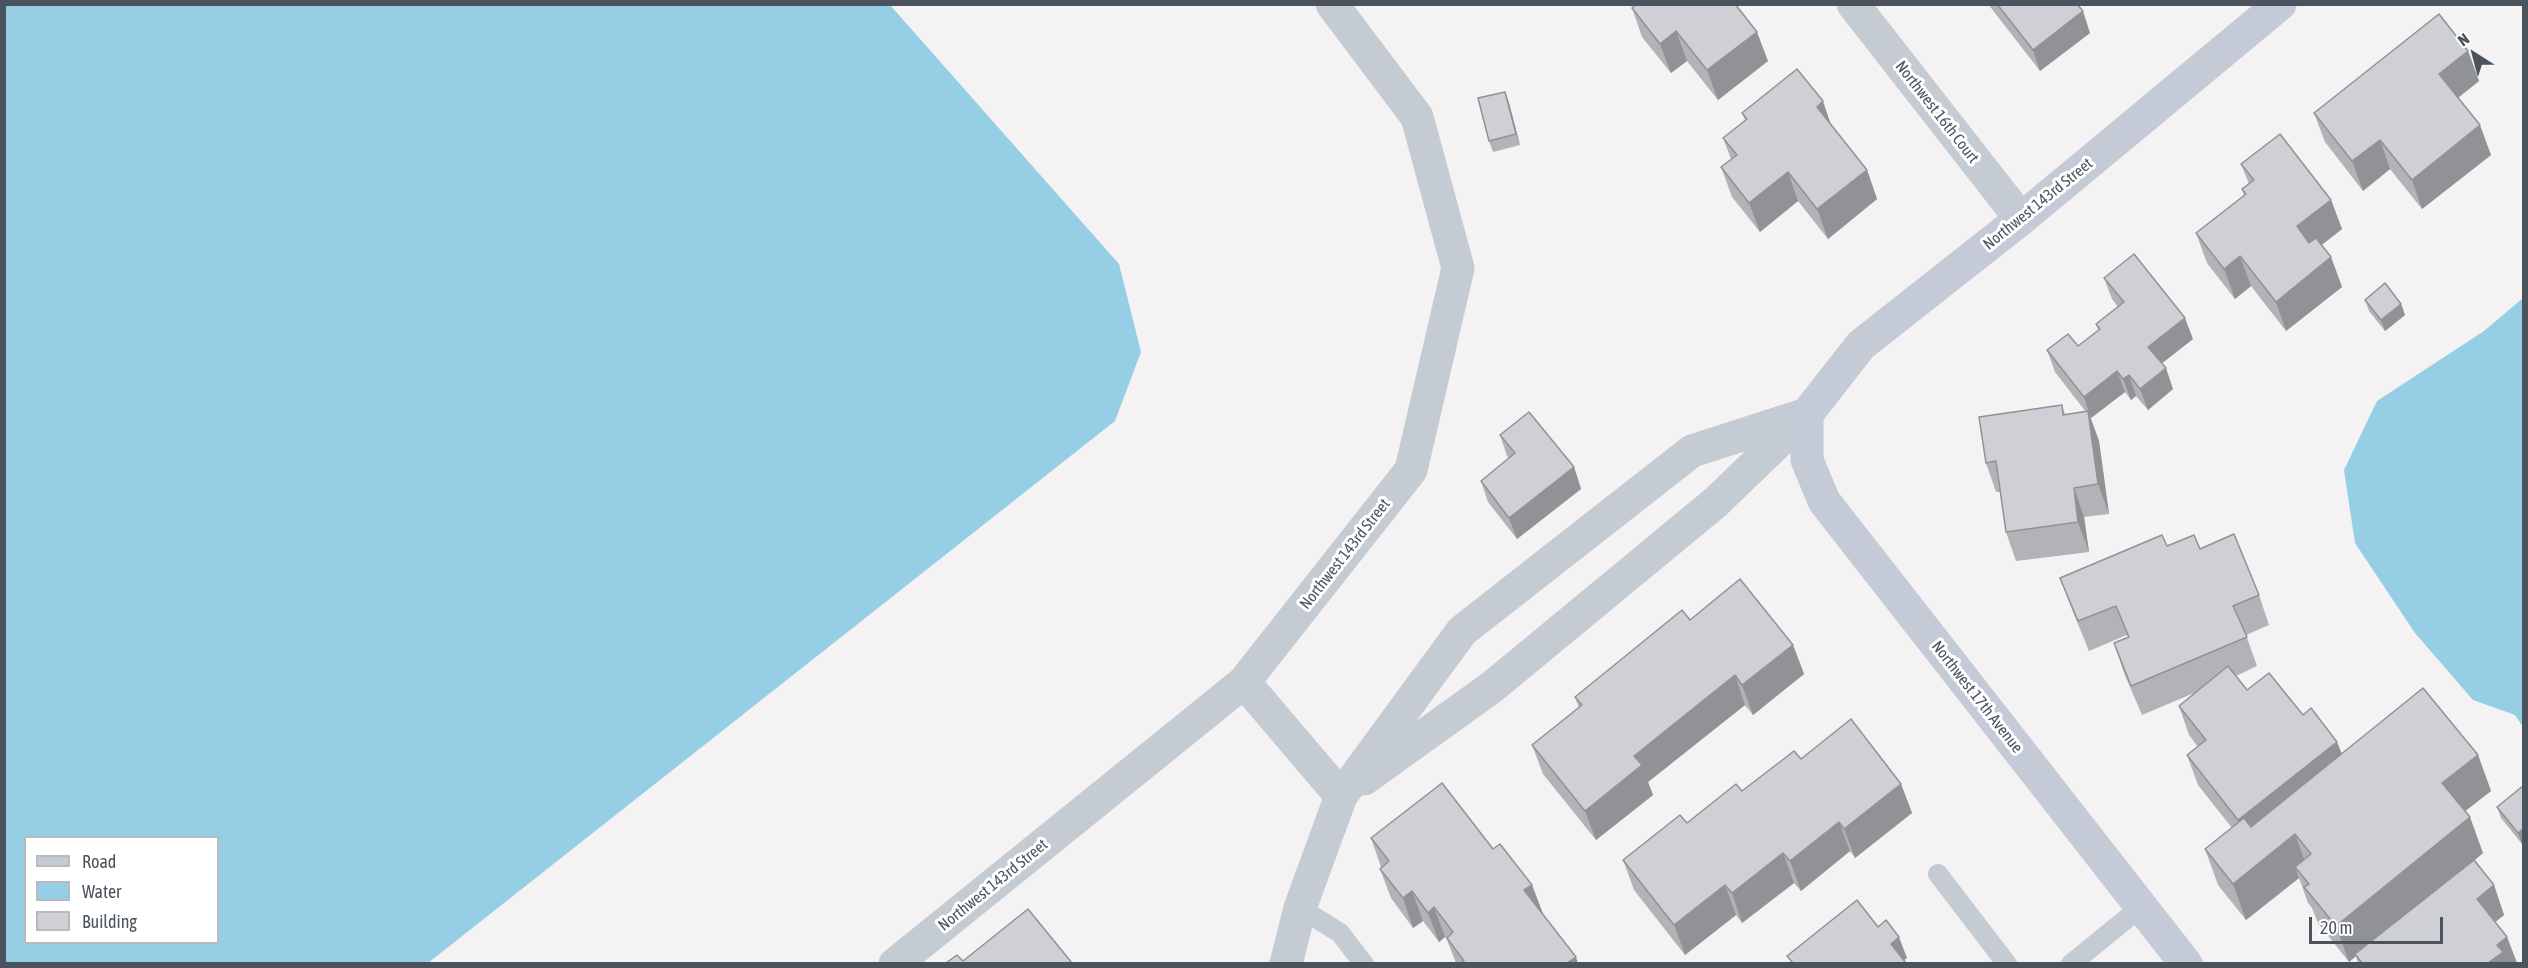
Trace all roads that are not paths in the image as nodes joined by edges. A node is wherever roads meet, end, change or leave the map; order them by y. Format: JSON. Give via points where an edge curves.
{"nodes":[{"id":1,"x":1332,"y":4,"type":"edge"},
{"id":2,"x":1853,"y":4,"type":"edge"},
{"id":3,"x":2280,"y":4,"type":"edge"},
{"id":4,"x":2020,"y":219,"type":"junction"},
{"id":5,"x":1807,"y":414,"type":"junction"},
{"id":6,"x":1244,"y":682,"type":"junction"},
{"id":7,"x":1341,"y":796,"type":"junction"},
{"id":8,"x":1938,"y":874,"type":"dead end"},
{"id":9,"x":2141,"y":907,"type":"junction"},
{"id":10,"x":1300,"y":908,"type":"junction"},
{"id":11,"x":895,"y":963,"type":"edge"},
{"id":12,"x":1286,"y":963,"type":"edge"},
{"id":13,"x":1364,"y":963,"type":"edge"},
{"id":14,"x":2007,"y":963,"type":"edge"},
{"id":15,"x":2071,"y":963,"type":"edge"},
{"id":16,"x":2186,"y":963,"type":"edge"}],
"edges":[{"from":1,"to":6,"type":"street","name":"Northwest 143rd Street","via":[[1417,117],[1458,268],[1412,470]]},
{"from":2,"to":4,"type":"street","name":"Northwest 16th Court"},
{"from":3,"to":4,"type":"street","name":"Northwest 143rd Street"},
{"from":4,"to":5,"type":"street","name":"Northwest 143rd Street","via":[[1861,345]]},
{"from":5,"to":7,"type":"street","name":"Northwest 143rd Street","via":[[1716,502],[1492,687]]},
{"from":5,"to":7,"type":"street","via":[[1692,451],[1462,631]]},
{"from":5,"to":9,"type":"street","name":"Northwest 17th Avenue","via":[[1807,460],[1824,501]]},
{"from":6,"to":7,"type":"street"},
{"from":6,"to":11,"type":"street","name":"Northwest 143rd Street"},
{"from":7,"to":10,"type":"street"},
{"from":8,"to":14,"type":"lane"},
{"from":9,"to":15,"type":"lane"},
{"from":9,"to":16,"type":"street","name":"Northwest 17th Avenue"},
{"from":10,"to":12,"type":"street"},
{"from":10,"to":13,"type":"lane","via":[[1340,933]]}]}
